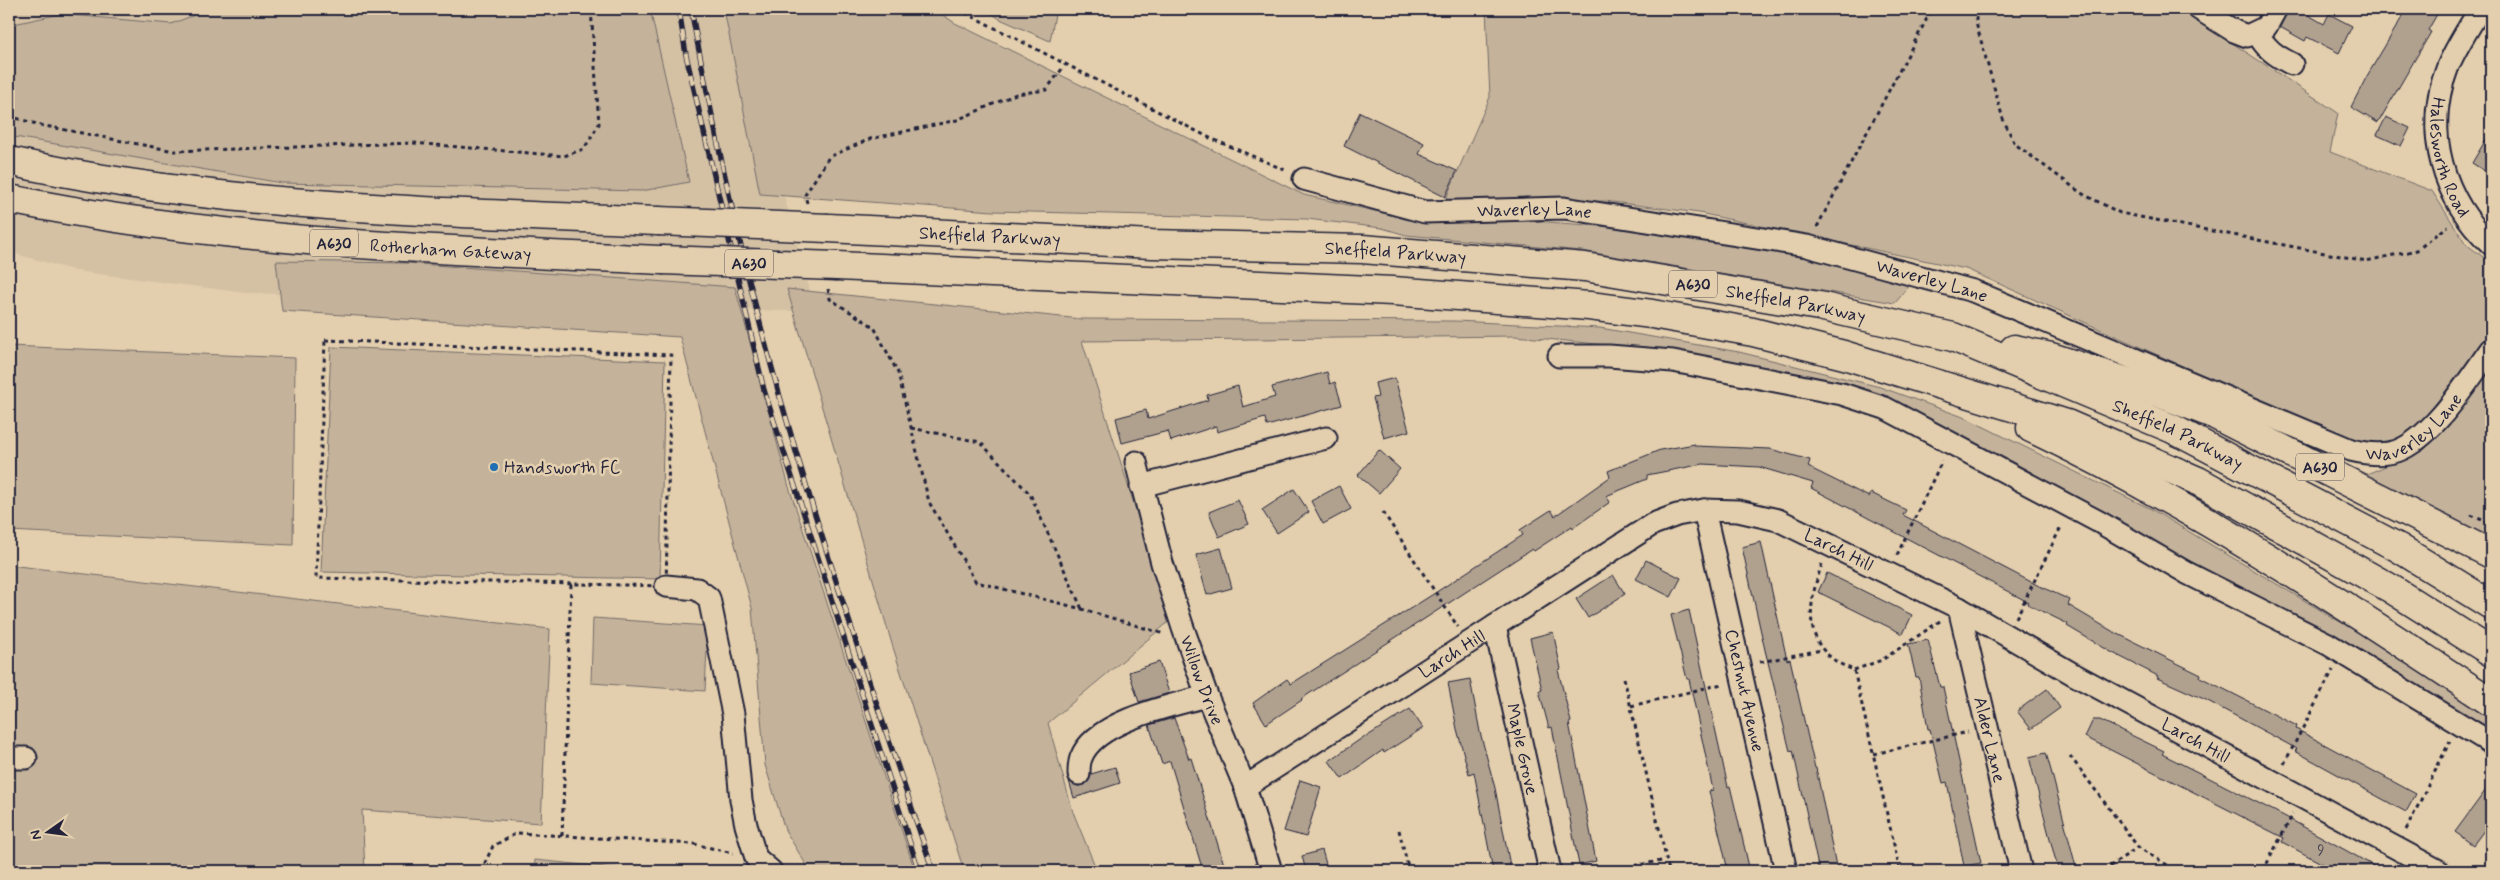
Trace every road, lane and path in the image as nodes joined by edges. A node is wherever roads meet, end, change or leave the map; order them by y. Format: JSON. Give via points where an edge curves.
{"nodes":[{"id":1,"x":591,"y":9,"type":"edge"},
{"id":2,"x":958,"y":9,"type":"edge"},
{"id":3,"x":1932,"y":9,"type":"edge"},
{"id":4,"x":1976,"y":9,"type":"edge"},
{"id":5,"x":2199,"y":9,"type":"edge"},
{"id":6,"x":2276,"y":9,"type":"edge"},
{"id":7,"x":2480,"y":9,"type":"edge"},
{"id":8,"x":2257,"y":33,"type":"junction"},
{"id":9,"x":2292,"y":64,"type":"dead end"},
{"id":10,"x":1066,"y":65,"type":"junction"},
{"id":11,"x":9,"y":116,"type":"edge"},
{"id":12,"x":9,"y":160,"type":"edge"},
{"id":13,"x":1304,"y":179,"type":"joint"},
{"id":14,"x":9,"y":198,"type":"edge"},
{"id":15,"x":807,"y":204,"type":"dead end"},
{"id":16,"x":2454,"y":220,"type":"dead end"},
{"id":17,"x":828,"y":228,"type":"joint"},
{"id":18,"x":2491,"y":244,"type":"edge"},
{"id":19,"x":1807,"y":246,"type":"junction"},
{"id":20,"x":831,"y":273,"type":"junction"},
{"id":21,"x":1953,"y":337,"type":"junction"},
{"id":22,"x":2491,"y":349,"type":"edge"},
{"id":23,"x":1559,"y":356,"type":"dead end"},
{"id":24,"x":1937,"y":383,"type":"junction"},
{"id":25,"x":911,"y":428,"type":"junction"},
{"id":26,"x":1326,"y":438,"type":"dead end"},
{"id":27,"x":1951,"y":443,"type":"junction"},
{"id":28,"x":1136,"y":462,"type":"dead end"},
{"id":29,"x":1141,"y":486,"type":"junction"},
{"id":30,"x":2071,"y":507,"type":"junction"},
{"id":31,"x":1704,"y":510,"type":"junction"},
{"id":32,"x":1383,"y":512,"type":"dead end"},
{"id":33,"x":2468,"y":513,"type":"dead end"},
{"id":34,"x":2491,"y":524,"type":"edge"},
{"id":35,"x":1828,"y":544,"type":"junction"},
{"id":36,"x":2491,"y":554,"type":"edge"},
{"id":37,"x":1888,"y":574,"type":"junction"},
{"id":38,"x":571,"y":584,"type":"junction"},
{"id":39,"x":666,"y":586,"type":"junction"},
{"id":40,"x":2491,"y":605,"type":"edge"},
{"id":41,"x":1959,"y":608,"type":"junction"},
{"id":42,"x":1082,"y":609,"type":"junction"},
{"id":43,"x":1495,"y":626,"type":"junction"},
{"id":44,"x":1164,"y":634,"type":"dead end"},
{"id":45,"x":2008,"y":635,"type":"junction"},
{"id":46,"x":1468,"y":643,"type":"junction"},
{"id":47,"x":1820,"y":650,"type":"junction"},
{"id":48,"x":2491,"y":652,"type":"edge"},
{"id":49,"x":2342,"y":653,"type":"junction"},
{"id":50,"x":1854,"y":670,"type":"junction"},
{"id":51,"x":1741,"y":672,"type":"junction"},
{"id":52,"x":1624,"y":678,"type":"dead end"},
{"id":53,"x":1207,"y":696,"type":"junction"},
{"id":54,"x":2491,"y":702,"type":"edge"},
{"id":55,"x":1631,"y":706,"type":"junction"},
{"id":56,"x":2458,"y":723,"type":"junction"},
{"id":57,"x":1987,"y":728,"type":"junction"},
{"id":58,"x":2491,"y":743,"type":"edge"},
{"id":59,"x":1874,"y":754,"type":"junction"},
{"id":60,"x":2070,"y":756,"type":"dead end"},
{"id":61,"x":1079,"y":774,"type":"dead end"},
{"id":62,"x":2274,"y":783,"type":"junction"},
{"id":63,"x":1245,"y":787,"type":"junction"},
{"id":64,"x":2302,"y":797,"type":"junction"},
{"id":65,"x":1399,"y":830,"type":"dead end"},
{"id":66,"x":562,"y":836,"type":"junction"},
{"id":67,"x":2138,"y":846,"type":"junction"},
{"id":68,"x":2397,"y":847,"type":"junction"},
{"id":69,"x":1667,"y":860,"type":"junction"},
{"id":70,"x":763,"y":864,"type":"edge"},
{"id":71,"x":481,"y":871,"type":"edge"},
{"id":72,"x":1272,"y":871,"type":"edge"},
{"id":73,"x":1409,"y":871,"type":"edge"},
{"id":74,"x":1550,"y":871,"type":"edge"},
{"id":75,"x":1602,"y":871,"type":"edge"},
{"id":76,"x":1669,"y":871,"type":"edge"},
{"id":77,"x":1786,"y":871,"type":"edge"},
{"id":78,"x":1900,"y":871,"type":"edge"},
{"id":79,"x":2021,"y":871,"type":"edge"},
{"id":80,"x":2104,"y":871,"type":"edge"},
{"id":81,"x":2177,"y":871,"type":"edge"},
{"id":82,"x":2263,"y":871,"type":"edge"},
{"id":83,"x":2439,"y":871,"type":"edge"}],
"edges":[{"from":1,"to":11,"type":"path","via":[[599,124],[584,149],[564,156],[413,143],[174,151]]},
{"from":2,"to":10,"type":"path"},
{"from":3,"to":19,"type":"path"},
{"from":4,"to":16,"type":"path","via":[[1976,23],[2003,119],[2015,144],[2080,193],[2120,212],[2366,261],[2417,250]]},
{"from":5,"to":8,"type":"street","via":[[2234,32],[2247,36]]},
{"from":6,"to":8,"type":"street","via":[[2266,27]]},
{"from":7,"to":18,"type":"street","name":"Halesworth Road","via":[[2447,68],[2439,96],[2437,124],[2441,158],[2454,197],[2475,229]]},
{"from":8,"to":9,"type":"street","via":[[2274,55]]},
{"from":10,"to":13,"type":"path","via":[[1210,138]]},
{"from":10,"to":15,"type":"path","via":[[1046,90],[1016,94],[957,120],[870,139],[828,157],[805,195]]},
{"from":12,"to":17,"type":"highway","name":"Rotherham Gateway","number":"A630","bridge":true,"via":[[223,195],[328,205]]},
{"from":13,"to":19,"type":"street","name":"Waverley Lane","via":[[1424,212],[1564,208]]},
{"from":14,"to":20,"type":"highway","name":"Rotherham Gateway","number":"A630","bridge":true,"via":[[119,219],[221,233]]},
{"from":17,"to":21,"type":"highway","name":"Sheffield Parkway","number":"A630","via":[[1152,244],[1362,249],[1585,267],[1819,306]]},
{"from":19,"to":22,"type":"street","name":"Waverley Lane","via":[[1973,291],[2351,450],[2372,455],[2398,451],[2437,421]]},
{"from":20,"to":24,"type":"highway","name":"Sheffield Parkway","number":"A630","via":[[1393,291],[1589,306],[1753,332]]},
{"from":20,"to":25,"type":"path","via":[[830,299],[874,327],[898,373]]},
{"from":21,"to":36,"type":"highway","number":"A630","via":[[2051,357],[2204,411]]},
{"from":21,"to":40,"type":"highway","name":"Sheffield Parkway","number":"A630","via":[[2172,429],[2399,548]]},
{"from":23,"to":27,"type":"street","via":[[1673,361],[1842,394],[1886,408]]},
{"from":24,"to":48,"type":"highway","name":"Sheffield Parkway","number":"A630","via":[[2067,424],[2198,481],[2390,588]]},
{"from":24,"to":54,"type":"highway","number":"A630","via":[[2090,456],[2167,498],[2287,568]]},
{"from":25,"to":42,"type":"path","via":[[980,442],[1030,494]]},
{"from":25,"to":42,"type":"path","via":[[929,502],[976,582]]},
{"from":26,"to":29,"type":"street"},
{"from":27,"to":30,"type":"street"},
{"from":27,"to":37,"type":"path"},
{"from":28,"to":29,"type":"street","name":"Willow Drive"},
{"from":29,"to":53,"type":"street","name":"Willow Drive","via":[[1162,563]]},
{"from":30,"to":45,"type":"path"},
{"from":30,"to":49,"type":"street","via":[[2187,573]]},
{"from":31,"to":35,"type":"street","name":"Larch Hill","via":[[1738,510],[1778,520]]},
{"from":31,"to":43,"type":"street","name":"Larch Hill","via":[[1653,524]]},
{"from":31,"to":51,"type":"street","name":"Chestnut Avenue"},
{"from":32,"to":46,"type":"path"},
{"from":33,"to":34,"type":"path"},
{"from":35,"to":37,"type":"street","name":"Larch Hill"},
{"from":35,"to":47,"type":"path","via":[[1815,583],[1810,619]]},
{"from":37,"to":41,"type":"street","name":"Larch Hill"},
{"from":38,"to":39,"type":"path"},
{"from":38,"to":39,"type":"path","via":[[316,578],[325,340],[671,355]]},
{"from":38,"to":66,"type":"path"},
{"from":39,"to":70,"type":"street","via":[[697,589],[709,598],[733,714],[740,800]]},
{"from":41,"to":45,"type":"street","name":"Larch Hill"},
{"from":41,"to":50,"type":"path","via":[[1882,660]]},
{"from":41,"to":57,"type":"street","name":"Alder Lane"},
{"from":42,"to":44,"type":"path"},
{"from":43,"to":46,"type":"street","name":"Larch Hill"},
{"from":43,"to":74,"type":"street","name":"Maple Grove"},
{"from":45,"to":62,"type":"street","name":"Larch Hill"},
{"from":46,"to":63,"type":"street","name":"Larch Hill"},
{"from":47,"to":50,"type":"path","via":[[1840,665]]},
{"from":47,"to":51,"type":"path"},
{"from":49,"to":56,"type":"street"},
{"from":49,"to":62,"type":"path"},
{"from":50,"to":59,"type":"path"},
{"from":51,"to":55,"type":"path"},
{"from":51,"to":77,"type":"street","name":"Chestnut Avenue"},
{"from":52,"to":55,"type":"path"},
{"from":53,"to":61,"type":"street","via":[[1161,708],[1104,732],[1090,744],[1081,758]]},
{"from":53,"to":63,"type":"street","name":"Willow Drive"},
{"from":55,"to":69,"type":"path"},
{"from":56,"to":58,"type":"street"},
{"from":56,"to":68,"type":"path"},
{"from":57,"to":59,"type":"path"},
{"from":57,"to":79,"type":"street","name":"Alder Lane"},
{"from":59,"to":78,"type":"path"},
{"from":60,"to":67,"type":"path"},
{"from":62,"to":64,"type":"street","name":"Larch Hill"},
{"from":63,"to":72,"type":"street","name":"Willow Drive"},
{"from":64,"to":68,"type":"street","name":"Larch Hill"},
{"from":64,"to":82,"type":"path"},
{"from":65,"to":73,"type":"path"},
{"from":66,"to":70,"type":"path","via":[[694,844]]},
{"from":66,"to":71,"type":"path","via":[[517,833],[493,846]]},
{"from":67,"to":80,"type":"path"},
{"from":67,"to":81,"type":"path"},
{"from":68,"to":83,"type":"street","name":"Larch Hill"},
{"from":69,"to":75,"type":"path"},
{"from":69,"to":76,"type":"path"}]}
